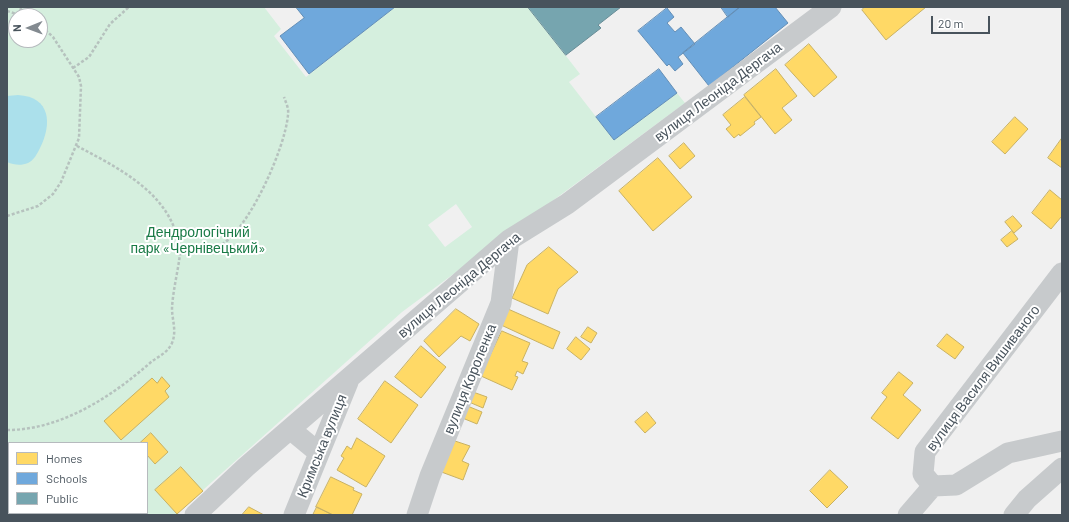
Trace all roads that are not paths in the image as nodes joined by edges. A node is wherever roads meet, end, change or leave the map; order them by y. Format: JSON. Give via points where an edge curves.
{"nodes":[{"id":1,"x":818,"y":11,"type":"edge"},
{"id":2,"x":509,"y":240,"type":"junction"},
{"id":3,"x":1062,"y":273,"type":"edge"},
{"id":4,"x":350,"y":377,"type":"junction"},
{"id":5,"x":290,"y":429,"type":"junction"},
{"id":6,"x":1062,"y":441,"type":"edge"},
{"id":7,"x":319,"y":453,"type":"junction"},
{"id":8,"x":1062,"y":468,"type":"edge"},
{"id":9,"x":934,"y":486,"type":"junction"},
{"id":10,"x":195,"y":515,"type":"edge"},
{"id":11,"x":294,"y":515,"type":"edge"},
{"id":12,"x":417,"y":515,"type":"edge"},
{"id":13,"x":908,"y":515,"type":"edge"},
{"id":14,"x":1014,"y":515,"type":"edge"}],
"edges":[{"from":1,"to":2,"type":"street","name":"вулиця Леоніда Дергача","via":[[566,204]]},
{"from":2,"to":4,"type":"street","name":"вулиця Леоніда Дергача"},
{"from":2,"to":12,"type":"street","name":"вулиця Короленка","via":[[501,303],[430,476]]},
{"from":3,"to":9,"type":"street","name":"вулиця Василя Вишиваного","via":[[925,452],[923,474]]},
{"from":4,"to":5,"type":"street","name":"вулиця Леоніда Дергача"},
{"from":4,"to":7,"type":"street","name":"Кримська вулиця"},
{"from":5,"to":7,"type":"street"},
{"from":5,"to":10,"type":"street","name":"вулиця Леоніда Дергача"},
{"from":6,"to":9,"type":"street","via":[[1008,453],[956,485]]},
{"from":7,"to":11,"type":"street","name":"Кримська вулиця"},
{"from":8,"to":14,"type":"street","via":[[1027,499]]},
{"from":9,"to":13,"type":"street"}]}
